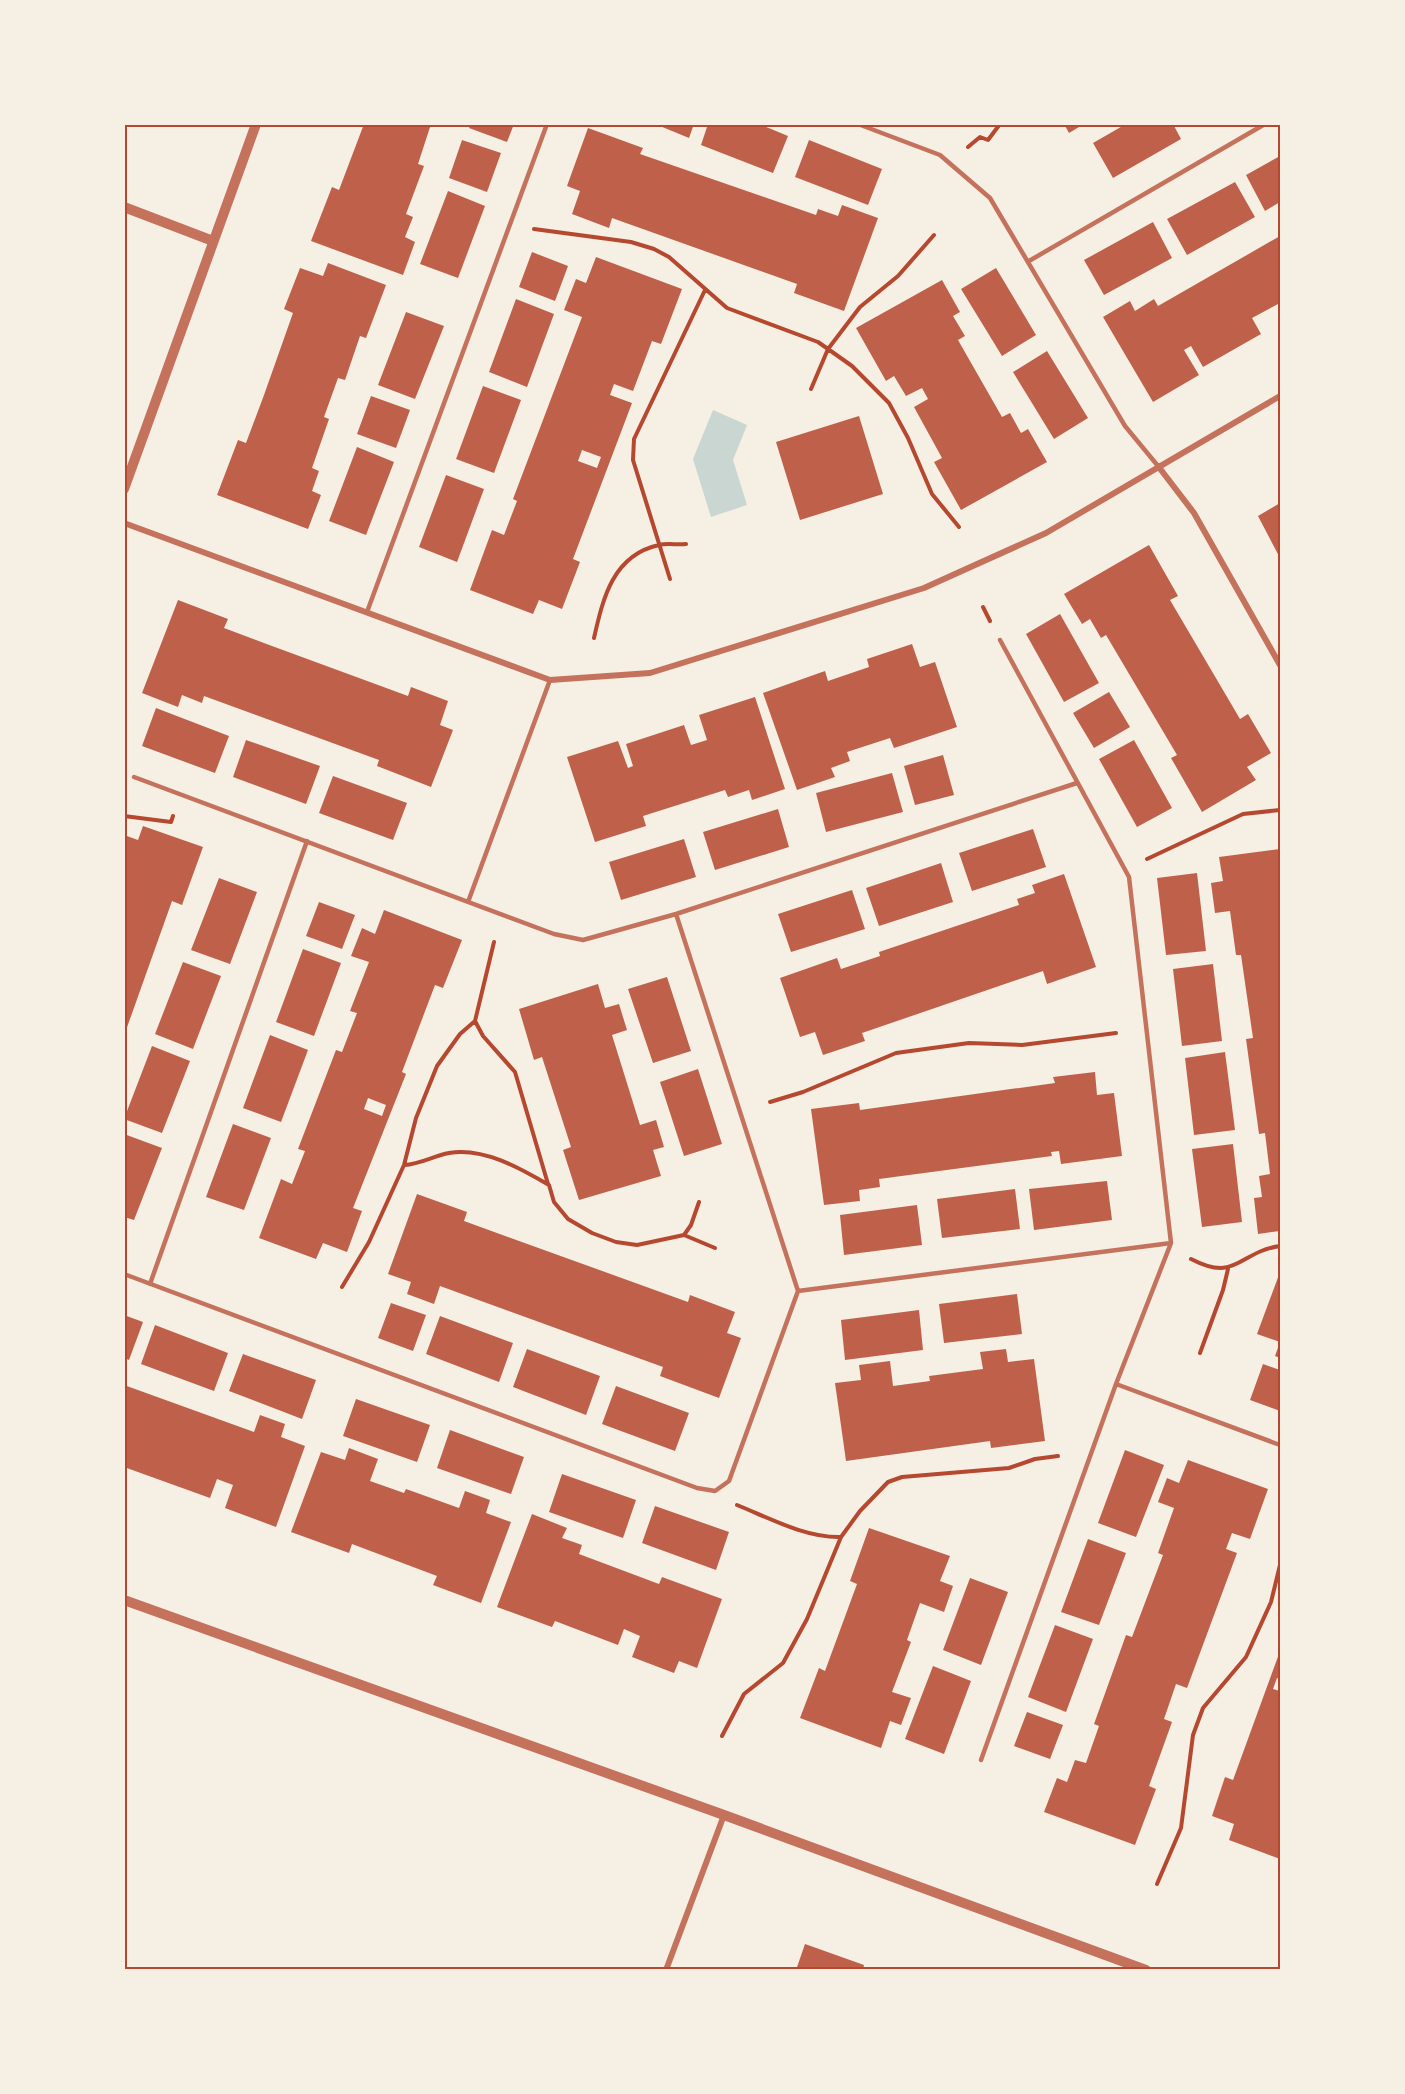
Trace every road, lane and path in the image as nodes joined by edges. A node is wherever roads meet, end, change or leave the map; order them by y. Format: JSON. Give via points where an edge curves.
{"nodes":[{"id":1,"x":256,"y":124,"type":"edge"},
{"id":2,"x":547,"y":124,"type":"edge"},
{"id":3,"x":858,"y":124,"type":"edge"},
{"id":4,"x":1000,"y":124,"type":"edge"},
{"id":5,"x":1265,"y":124,"type":"edge"},
{"id":6,"x":952,"y":166,"type":"junction"},
{"id":7,"x":124,"y":207,"type":"edge"},
{"id":8,"x":510,"y":224,"type":"junction"},
{"id":9,"x":934,"y":236,"type":"dead end"},
{"id":10,"x":213,"y":241,"type":"junction"},
{"id":11,"x":1029,"y":261,"type":"junction"},
{"id":12,"x":705,"y":290,"type":"junction"},
{"id":13,"x":828,"y":348,"type":"junction"},
{"id":14,"x":811,"y":388,"type":"dead end"},
{"id":15,"x":1281,"y":396,"type":"edge"},
{"id":16,"x":1158,"y":466,"type":"junction"},
{"id":17,"x":124,"y":489,"type":"edge"},
{"id":18,"x":124,"y":523,"type":"edge"},
{"id":19,"x":959,"y":527,"type":"dead end"},
{"id":20,"x":686,"y":544,"type":"dead end"},
{"id":21,"x":660,"y":545,"type":"junction"},
{"id":22,"x":670,"y":579,"type":"dead end"},
{"id":23,"x":367,"y":612,"type":"junction"},
{"id":24,"x":594,"y":638,"type":"dead end"},
{"id":25,"x":1000,"y":640,"type":"dead end"},
{"id":26,"x":1281,"y":665,"type":"edge"},
{"id":27,"x":550,"y":680,"type":"junction"},
{"id":28,"x":134,"y":777,"type":"dead end"},
{"id":29,"x":1077,"y":783,"type":"junction"},
{"id":30,"x":182,"y":795,"type":"junction"},
{"id":31,"x":1281,"y":810,"type":"edge"},
{"id":32,"x":124,"y":816,"type":"edge"},
{"id":33,"x":307,"y":841,"type":"junction"},
{"id":34,"x":1126,"y":872,"type":"junction"},
{"id":35,"x":468,"y":902,"type":"junction"},
{"id":36,"x":676,"y":914,"type":"junction"},
{"id":37,"x":494,"y":942,"type":"dead end"},
{"id":38,"x":475,"y":1021,"type":"junction"},
{"id":39,"x":1116,"y":1033,"type":"dead end"},
{"id":40,"x":770,"y":1102,"type":"dead end"},
{"id":41,"x":404,"y":1165,"type":"junction"},
{"id":42,"x":549,"y":1185,"type":"junction"},
{"id":43,"x":699,"y":1202,"type":"dead end"},
{"id":44,"x":684,"y":1235,"type":"junction"},
{"id":45,"x":1171,"y":1243,"type":"junction"},
{"id":46,"x":1281,"y":1246,"type":"edge"},
{"id":47,"x":715,"y":1248,"type":"dead end"},
{"id":48,"x":1168,"y":1251,"type":"junction"},
{"id":49,"x":1228,"y":1268,"type":"junction"},
{"id":50,"x":124,"y":1274,"type":"edge"},
{"id":51,"x":150,"y":1284,"type":"junction"},
{"id":52,"x":342,"y":1287,"type":"dead end"},
{"id":53,"x":798,"y":1291,"type":"junction"},
{"id":54,"x":1200,"y":1353,"type":"dead end"},
{"id":55,"x":1116,"y":1384,"type":"junction"},
{"id":56,"x":1281,"y":1445,"type":"edge"},
{"id":57,"x":1058,"y":1456,"type":"dead end"},
{"id":58,"x":715,"y":1491,"type":"junction"},
{"id":59,"x":841,"y":1537,"type":"junction"},
{"id":60,"x":1281,"y":1565,"type":"edge"},
{"id":61,"x":124,"y":1600,"type":"edge"},
{"id":62,"x":722,"y":1736,"type":"dead end"},
{"id":63,"x":981,"y":1760,"type":"dead end"},
{"id":64,"x":724,"y":1815,"type":"junction"},
{"id":65,"x":1158,"y":1884,"type":"dead end"},
{"id":66,"x":666,"y":1970,"type":"edge"},
{"id":67,"x":1146,"y":1970,"type":"edge"}],
"edges":[{"from":1,"to":10,"type":"street"},
{"from":2,"to":8,"type":"lane"},
{"from":3,"to":6,"type":"lane","via":[[940,155]]},
{"from":4,"to":6,"type":"path","via":[[988,140],[980,137]]},
{"from":5,"to":11,"type":"lane"},
{"from":6,"to":11,"type":"lane","via":[[990,198]]},
{"from":7,"to":10,"type":"street"},
{"from":8,"to":12,"type":"path","via":[[654,249],[669,257]]},
{"from":8,"to":23,"type":"lane"},
{"from":9,"to":13,"type":"path","via":[[898,276],[860,307]]},
{"from":10,"to":17,"type":"street"},
{"from":11,"to":16,"type":"lane","via":[[1125,426]]},
{"from":12,"to":13,"type":"path","via":[[727,308]]},
{"from":12,"to":21,"type":"path","via":[[634,439],[633,460]]},
{"from":13,"to":14,"type":"path"},
{"from":13,"to":19,"type":"path","via":[[890,403],[932,494]]},
{"from":15,"to":16,"type":"street"},
{"from":16,"to":26,"type":"street","via":[[1194,513]]},
{"from":16,"to":27,"type":"street","via":[[1046,533],[924,588],[650,673]]},
{"from":18,"to":23,"type":"street"},
{"from":20,"to":21,"type":"path"},
{"from":21,"to":22,"type":"path"},
{"from":21,"to":24,"type":"path","via":[[628,558],[616,572]]},
{"from":23,"to":27,"type":"street"},
{"from":25,"to":29,"type":"lane"},
{"from":27,"to":35,"type":"lane"},
{"from":28,"to":30,"type":"lane"},
{"from":29,"to":34,"type":"lane"},
{"from":29,"to":36,"type":"lane"},
{"from":30,"to":32,"type":"path","via":[[171,822]]},
{"from":30,"to":33,"type":"lane"},
{"from":31,"to":34,"type":"path","via":[[1243,814],[1165,849]]},
{"from":33,"to":35,"type":"lane"},
{"from":33,"to":51,"type":"lane"},
{"from":34,"to":45,"type":"lane"},
{"from":35,"to":36,"type":"lane","via":[[554,934],[583,940]]},
{"from":36,"to":53,"type":"lane"},
{"from":37,"to":38,"type":"path"},
{"from":38,"to":41,"type":"path","via":[[460,1034],[437,1066],[416,1118]]},
{"from":38,"to":42,"type":"path","via":[[515,1072]]},
{"from":39,"to":40,"type":"path","via":[[1022,1045],[969,1042],[897,1053]]},
{"from":41,"to":42,"type":"path","via":[[420,1164],[449,1153],[472,1154],[496,1159]]},
{"from":41,"to":52,"type":"path","via":[[369,1242]]},
{"from":42,"to":44,"type":"path","via":[[555,1202],[568,1219],[616,1242],[637,1245]]},
{"from":43,"to":44,"type":"path"},
{"from":44,"to":47,"type":"path"},
{"from":45,"to":48,"type":"lane"},
{"from":45,"to":53,"type":"lane"},
{"from":46,"to":49,"type":"path","via":[[1263,1248]]},
{"from":48,"to":49,"type":"path","via":[[1209,1269]]},
{"from":48,"to":55,"type":"lane"},
{"from":49,"to":54,"type":"path"},
{"from":50,"to":51,"type":"lane"},
{"from":51,"to":58,"type":"lane","via":[[697,1488]]},
{"from":53,"to":58,"type":"lane","via":[[729,1481]]},
{"from":55,"to":56,"type":"lane"},
{"from":55,"to":63,"type":"lane"},
{"from":57,"to":59,"type":"path","via":[[1009,1468],[902,1477],[888,1482]]},
{"from":58,"to":59,"type":"path","via":[[717,1497],[791,1527]]},
{"from":59,"to":62,"type":"path","via":[[807,1619],[783,1663],[744,1694]]},
{"from":60,"to":65,"type":"path","via":[[1271,1602],[1246,1657],[1203,1708],[1193,1735],[1181,1828]]},
{"from":61,"to":64,"type":"street"},
{"from":64,"to":66,"type":"street"},
{"from":64,"to":67,"type":"street"}]}
